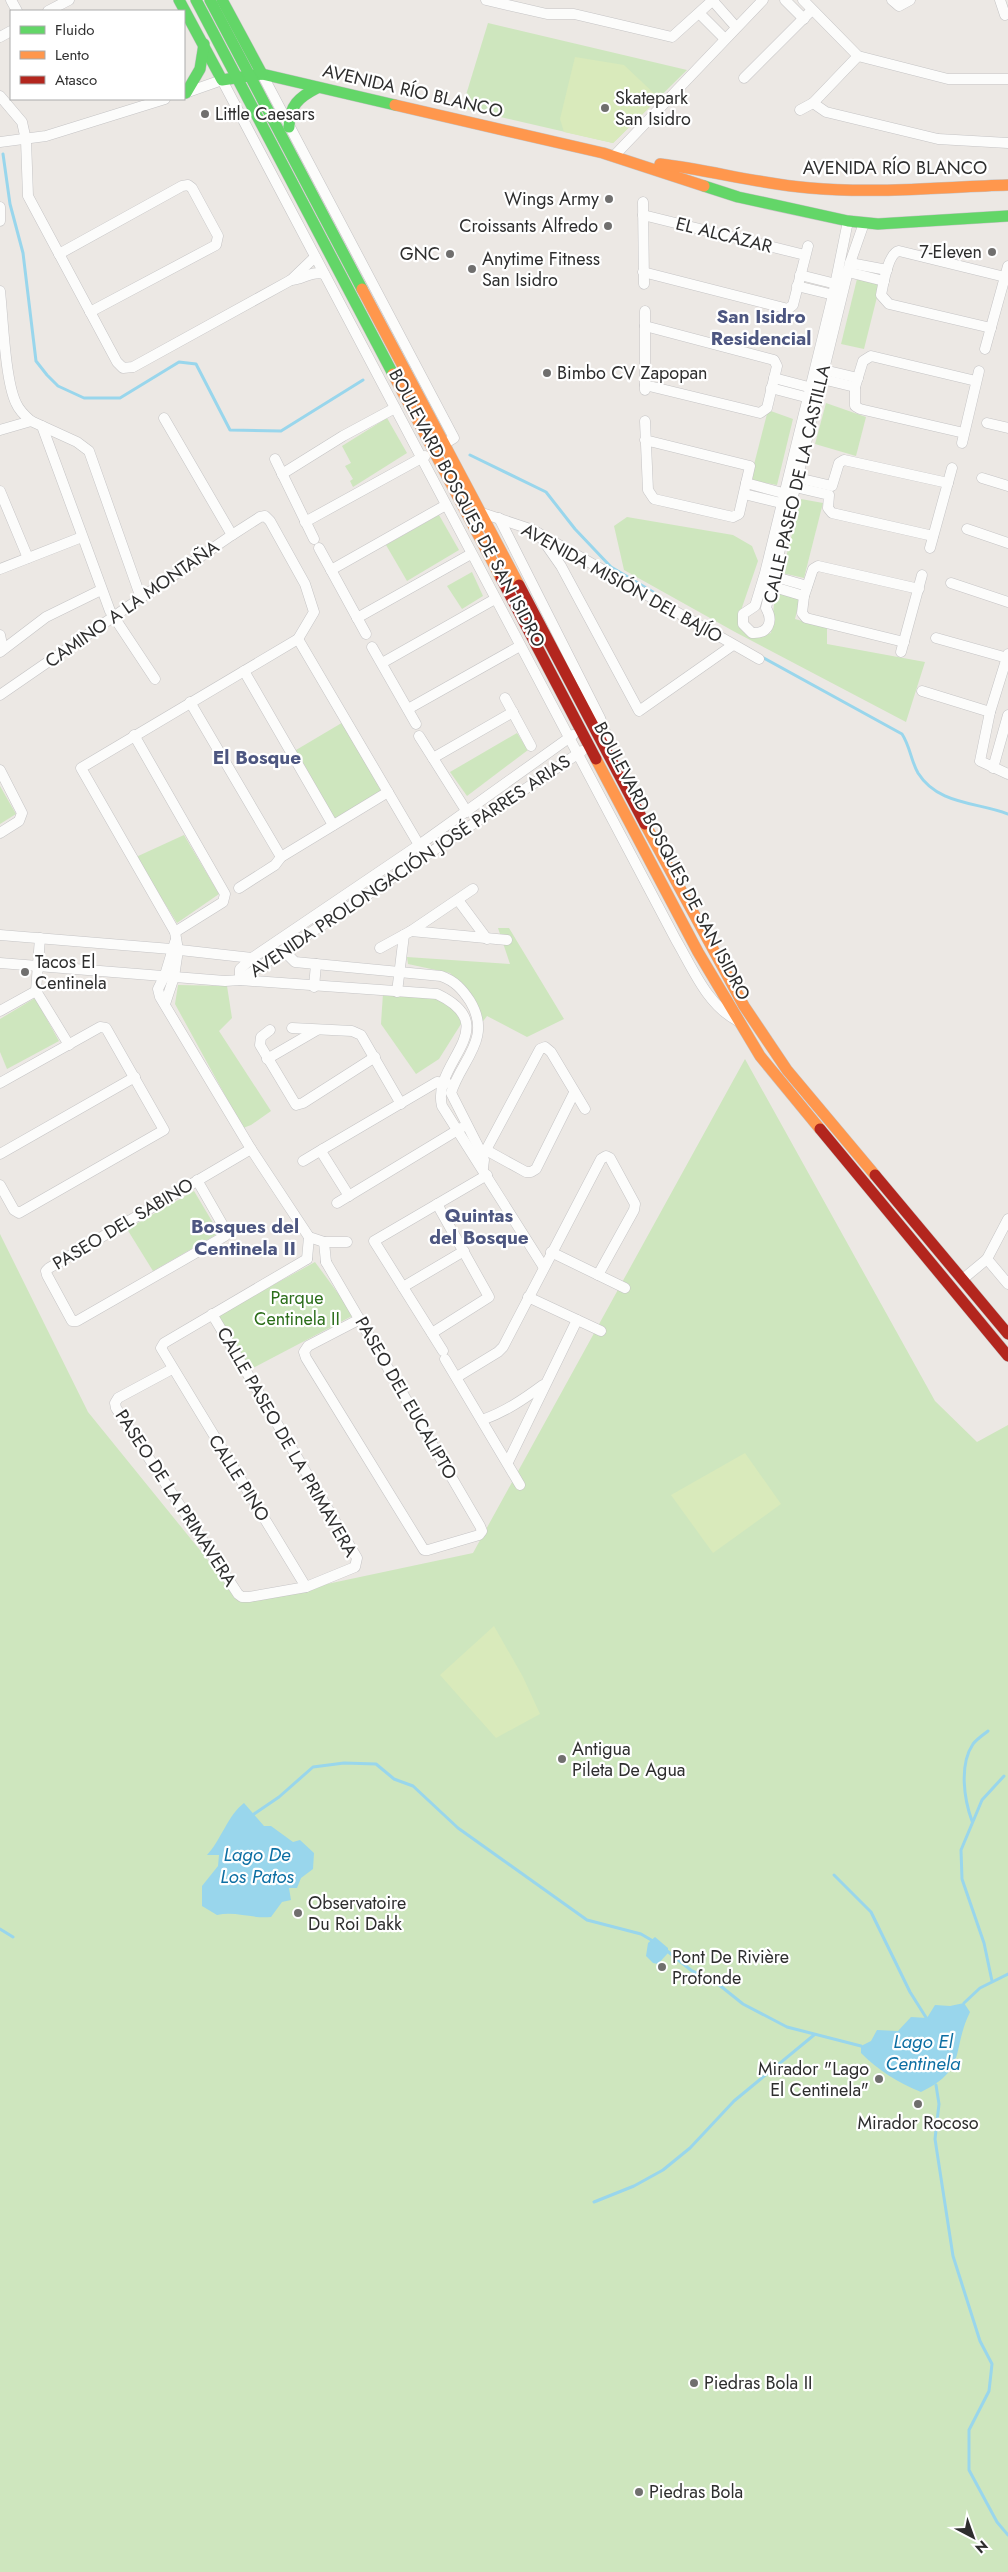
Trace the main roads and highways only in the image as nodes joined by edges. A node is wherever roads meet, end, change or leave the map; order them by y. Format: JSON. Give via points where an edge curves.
{"nodes":[{"id":1,"x":196,"y":0,"type":"edge"},
{"id":2,"x":210,"y":0,"type":"edge"},
{"id":3,"x":222,"y":0,"type":"edge"},
{"id":4,"x":185,"y":11,"type":"edge"},
{"id":5,"x":204,"y":44,"type":"junction"},
{"id":6,"x":256,"y":75,"type":"junction"},
{"id":7,"x":237,"y":78,"type":"junction"},
{"id":8,"x":222,"y":80,"type":"joint"},
{"id":9,"x":317,"y":88,"type":"junction"},
{"id":10,"x":185,"y":93,"type":"edge"},
{"id":11,"x":289,"y":127,"type":"road end"},
{"id":12,"x":634,"y":162,"type":"junction"},
{"id":13,"x":1008,"y":185,"type":"edge"},
{"id":14,"x":783,"y":186,"type":"junction"},
{"id":15,"x":780,"y":206,"type":"junction"},
{"id":16,"x":1008,"y":216,"type":"edge"},
{"id":17,"x":1008,"y":1334,"type":"edge"},
{"id":18,"x":1008,"y":1356,"type":"edge"}],
"edges":[{"from":1,"to":7,"type":"main road","name":"BOULEVARD BOSQUES DE SAN ISIDRO"},
{"from":2,"to":6,"type":"main road","name":"BOULEVARD BOSQUES DE SAN ISIDRO"},
{"from":3,"to":6,"type":"main road","name":"BOULEVARD BOSQUES DE SAN ISIDRO"},
{"from":4,"to":5,"type":"main road","name":"BOULEVARD BOSQUES DE SAN ISIDRO"},
{"from":5,"to":8,"type":"main road","name":"BOULEVARD BOSQUES DE SAN ISIDRO"},
{"from":5,"to":10,"type":"main road","via":[[200,68]]},
{"from":6,"to":7,"type":"main road","name":"AVENIDA RÍO BLANCO"},
{"from":6,"to":9,"type":"main road","name":"AVENIDA RÍO BLANCO"},
{"from":6,"to":17,"type":"main road","name":"BOULEVARD BOSQUES DE SAN ISIDRO","via":[[450,441],[482,513],[596,720],[607,752],[744,1006],[787,1070]]},
{"from":7,"to":8,"type":"main road","name":"AVENIDA RÍO BLANCO"},
{"from":7,"to":18,"type":"main road","name":"BOULEVARD BOSQUES DE SAN ISIDRO","via":[[698,952],[760,1056]]},
{"from":9,"to":11,"type":"main road","via":[[302,95],[292,105]]},
{"from":9,"to":12,"type":"main road","name":"AVENIDA RÍO BLANCO"},
{"from":12,"to":14,"type":"main road","name":"AVENIDA RÍO BLANCO","via":[[685,166]]},
{"from":12,"to":15,"type":"main road","name":"AVENIDA RÍO BLANCO","via":[[738,196]]},
{"from":13,"to":14,"type":"main road","name":"AVENIDA RÍO BLANCO","via":[[838,190]]},
{"from":14,"to":15,"type":"main road"},
{"from":15,"to":16,"type":"main road","name":"AVENIDA RÍO BLANCO","via":[[864,223],[944,222]]}]}
